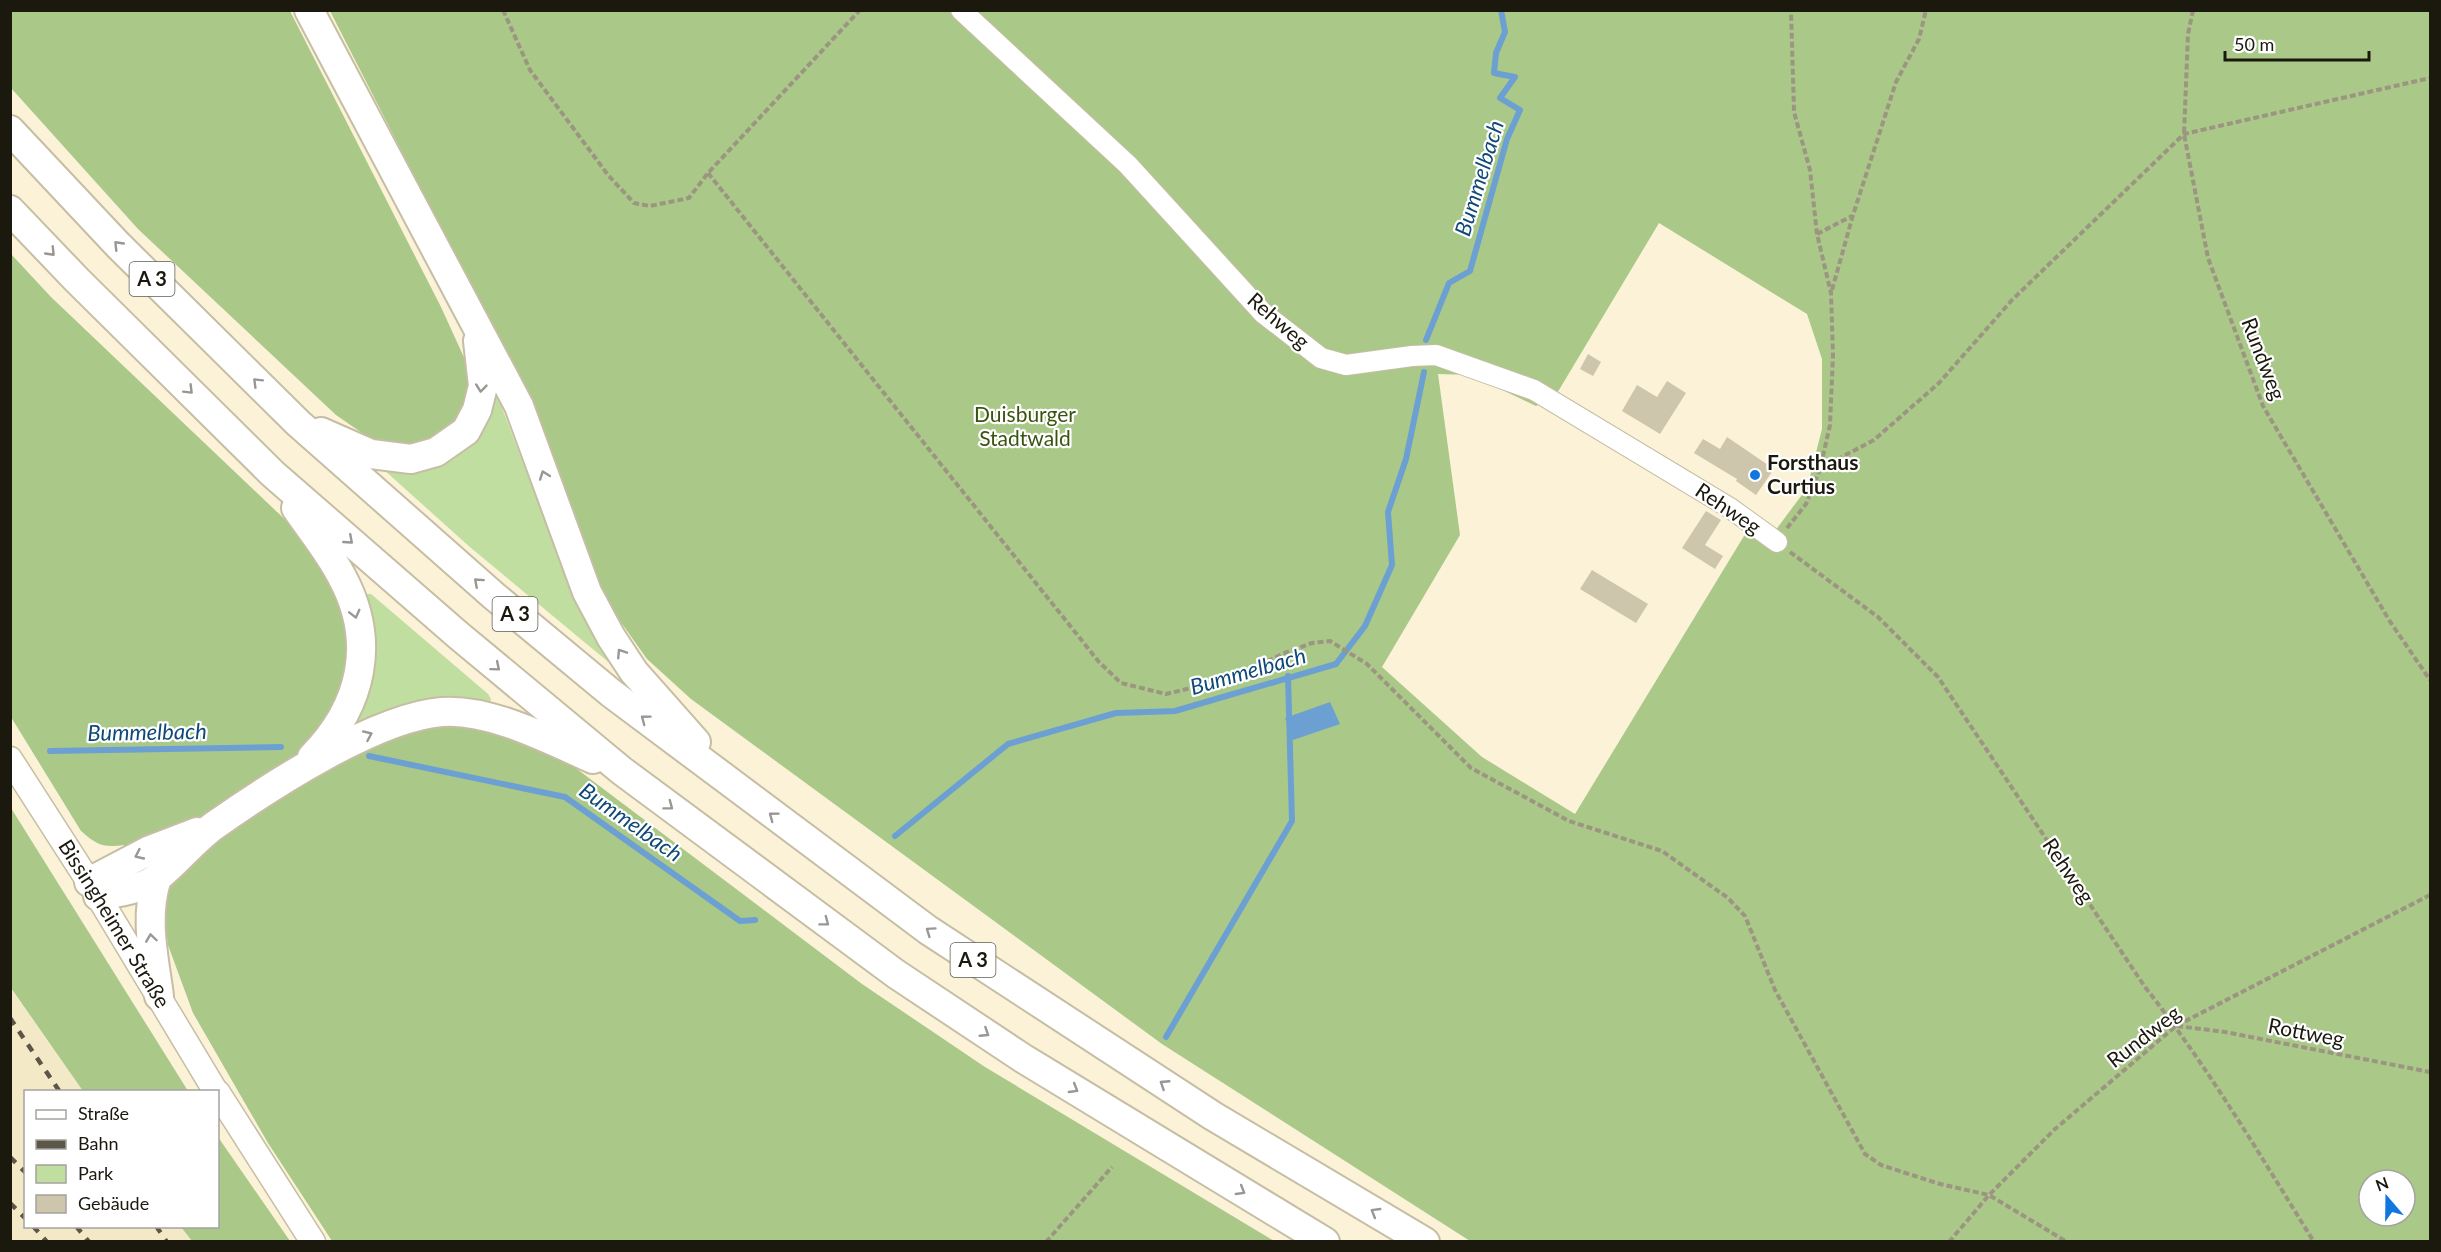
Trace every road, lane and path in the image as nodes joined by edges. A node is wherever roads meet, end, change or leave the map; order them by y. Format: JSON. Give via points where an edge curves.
{"nodes":[{"id":1,"x":309,"y":10,"type":"edge"},
{"id":2,"x":503,"y":10,"type":"edge"},
{"id":3,"x":860,"y":10,"type":"edge"},
{"id":4,"x":961,"y":10,"type":"edge"},
{"id":5,"x":1791,"y":10,"type":"edge"},
{"id":6,"x":1926,"y":10,"type":"edge"},
{"id":7,"x":2193,"y":10,"type":"edge"},
{"id":8,"x":2430,"y":78,"type":"edge"},
{"id":9,"x":10,"y":130,"type":"edge"},
{"id":10,"x":2184,"y":134,"type":"junction"},
{"id":11,"x":708,"y":173,"type":"junction"},
{"id":12,"x":10,"y":210,"type":"edge"},
{"id":13,"x":1852,"y":215,"type":"junction"},
{"id":14,"x":1817,"y":234,"type":"junction"},
{"id":15,"x":1831,"y":293,"type":"junction"},
{"id":16,"x":477,"y":330,"type":"junction"},
{"id":17,"x":298,"y":423,"type":"junction"},
{"id":18,"x":1820,"y":469,"type":"junction"},
{"id":19,"x":273,"y":474,"type":"junction"},
{"id":20,"x":1777,"y":542,"type":"junction"},
{"id":21,"x":2430,"y":680,"type":"edge"},
{"id":22,"x":10,"y":759,"type":"edge"},
{"id":23,"x":622,"y":771,"type":"junction"},
{"id":24,"x":298,"y":772,"type":"junction"},
{"id":25,"x":741,"y":792,"type":"junction"},
{"id":26,"x":213,"y":826,"type":"junction"},
{"id":27,"x":157,"y":878,"type":"junction"},
{"id":28,"x":93,"y":889,"type":"junction"},
{"id":29,"x":2430,"y":895,"type":"edge"},
{"id":30,"x":159,"y":996,"type":"junction"},
{"id":31,"x":2176,"y":1026,"type":"junction"},
{"id":32,"x":2430,"y":1072,"type":"edge"},
{"id":33,"x":215,"y":1090,"type":"edge"},
{"id":34,"x":219,"y":1096,"type":"edge"},
{"id":35,"x":1112,"y":1167,"type":"dead end"},
{"id":36,"x":1989,"y":1195,"type":"junction"},
{"id":37,"x":313,"y":1242,"type":"edge"},
{"id":38,"x":1046,"y":1242,"type":"edge"},
{"id":39,"x":1325,"y":1242,"type":"edge"},
{"id":40,"x":1425,"y":1242,"type":"edge"},
{"id":41,"x":1949,"y":1242,"type":"edge"},
{"id":42,"x":2067,"y":1242,"type":"edge"},
{"id":43,"x":2314,"y":1242,"type":"edge"}],
"edges":[{"from":1,"to":16,"type":"highway"},
{"from":2,"to":11,"type":"path","via":[[530,70],[608,175],[634,203],[650,206],[689,198]]},
{"from":3,"to":11,"type":"path"},
{"from":4,"to":20,"type":"lane","name":"Rehweg","via":[[1128,165],[1263,313],[1321,358],[1346,365],[1436,355],[1534,390],[1730,508]]},
{"from":5,"to":14,"type":"path","via":[[1794,112],[1810,170]]},
{"from":6,"to":13,"type":"path","via":[[1919,39],[1896,82]]},
{"from":7,"to":10,"type":"path","name":"Rundweg","via":[[2188,34]]},
{"from":8,"to":10,"type":"path"},
{"from":17,"to":9,"type":"highway","number":"A 3","one_way":true,"via":[[118,245]]},
{"from":10,"to":18,"type":"path","via":[[2013,300],[1939,383],[1874,440]]},
{"from":10,"to":21,"type":"path","name":"Rundweg","via":[[2208,258],[2263,406],[2389,620]]},
{"from":11,"to":36,"type":"path","via":[[1099,662],[1121,683],[1166,694],[1238,677],[1312,642],[1330,642],[1368,664],[1471,768],[1569,821],[1662,851],[1728,898],[1745,916],[1775,990],[1865,1154],[1881,1166]]},
{"from":12,"to":19,"type":"highway","number":"A 3","one_way":true},
{"from":13,"to":14,"type":"path"},
{"from":13,"to":15,"type":"path"},
{"from":14,"to":15,"type":"path"},
{"from":15,"to":18,"type":"path","via":[[1830,425]]},
{"from":16,"to":17,"type":"highway","one_way":true,"via":[[483,386],[477,410],[466,431],[436,452],[411,459],[371,454]]},
{"from":25,"to":16,"type":"highway","one_way":true,"via":[[634,672],[611,637],[587,592],[519,406]]},
{"from":25,"to":17,"type":"highway","number":"A 3","one_way":true,"via":[[611,693],[494,596]]},
{"from":18,"to":20,"type":"path","via":[[1806,504]]},
{"from":19,"to":23,"type":"highway","number":"A 3","one_way":true},
{"from":19,"to":24,"type":"highway","one_way":true,"via":[[343,577],[356,614],[362,655],[358,684],[347,710],[328,741]]},
{"from":20,"to":31,"type":"path","name":"Rehweg","via":[[1878,617],[1938,677],[2145,987]]},
{"from":22,"to":28,"type":"main road","name":"Bissingheimer Straße"},
{"from":24,"to":23,"type":"highway","one_way":true,"via":[[364,736],[442,711],[515,725]]},
{"from":23,"to":39,"type":"highway","number":"A 3","one_way":true,"via":[[896,974],[1024,1059]]},
{"from":24,"to":26,"type":"highway"},
{"from":40,"to":25,"type":"highway","number":"A 3","one_way":true,"via":[[1213,1116],[1025,995],[928,930]]},
{"from":26,"to":27,"type":"highway"},
{"from":26,"to":28,"type":"highway","one_way":true,"via":[[150,850]]},
{"from":27,"to":28,"type":"highway","via":[[134,889]]},
{"from":30,"to":27,"type":"highway","one_way":true,"via":[[149,923]]},
{"from":28,"to":30,"type":"main road","name":"Bissingheimer Straße"},
{"from":29,"to":31,"type":"path","name":"Rundweg"},
{"from":30,"to":33,"type":"main road","name":"Bissingheimer Straße"},
{"from":31,"to":32,"type":"path","name":"Rottweg"},
{"from":31,"to":36,"type":"path","name":"Rundweg","via":[[2055,1129]]},
{"from":31,"to":43,"type":"path","name":"Rehweg"},
{"from":34,"to":37,"type":"main road","name":"Bissingheimer Straße"},
{"from":35,"to":38,"type":"path"},
{"from":36,"to":41,"type":"path","name":"Rundweg"},
{"from":36,"to":42,"type":"path"}]}
